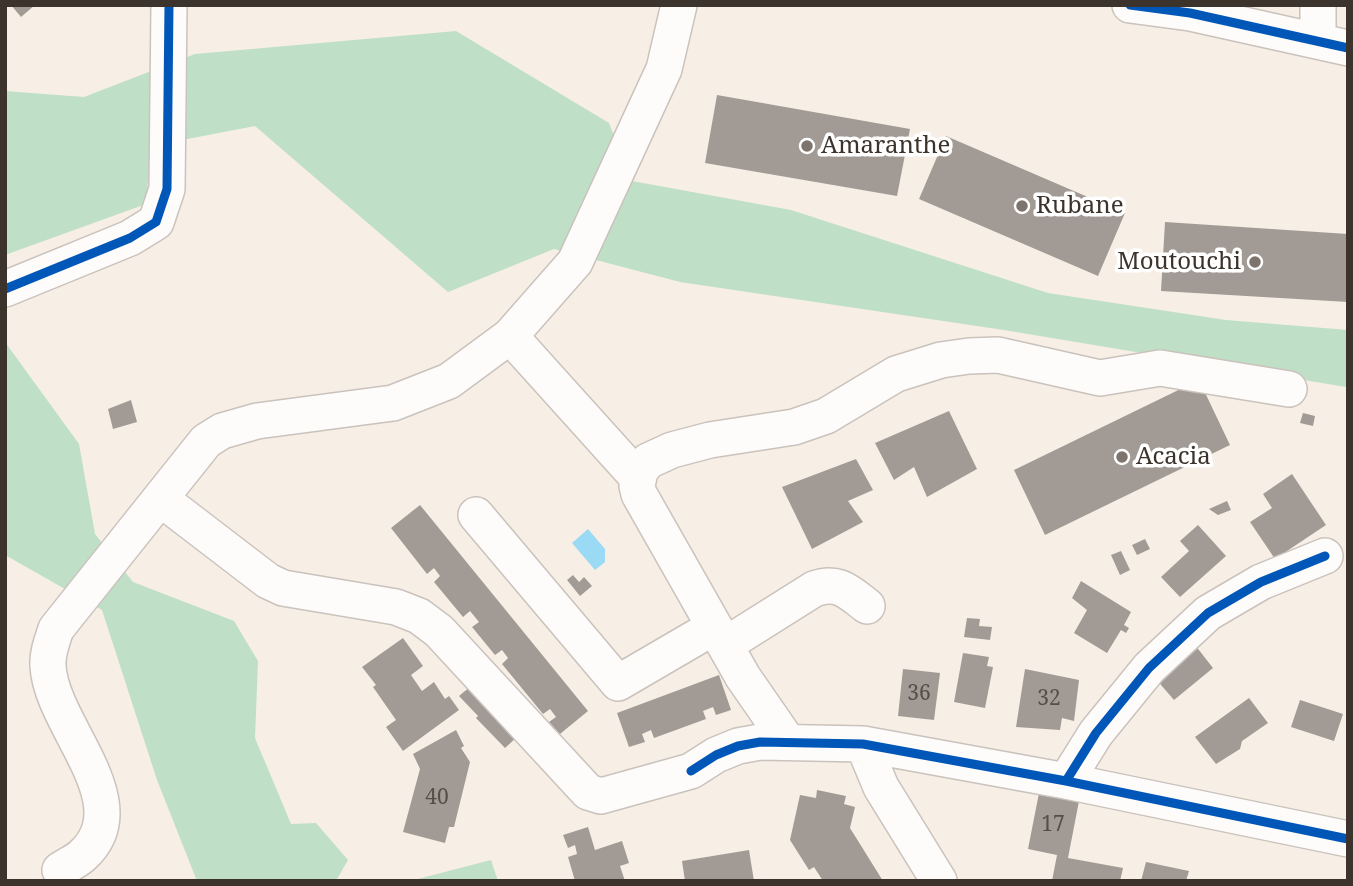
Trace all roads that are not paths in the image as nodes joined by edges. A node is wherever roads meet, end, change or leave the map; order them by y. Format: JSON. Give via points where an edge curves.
{"nodes":[{"id":1,"x":169,"y":5,"type":"edge"},
{"id":2,"x":679,"y":5,"type":"edge"},
{"id":3,"x":1130,"y":5,"type":"edge"},
{"id":4,"x":1318,"y":5,"type":"edge"},
{"id":5,"x":1333,"y":44,"type":"edge"},
{"id":6,"x":5,"y":289,"type":"edge"},
{"id":7,"x":510,"y":336,"type":"junction"},
{"id":8,"x":1289,"y":390,"type":"dead end"},
{"id":9,"x":638,"y":478,"type":"junction"},
{"id":10,"x":161,"y":499,"type":"junction"},
{"id":11,"x":476,"y":515,"type":"dead end"},
{"id":12,"x":1325,"y":556,"type":"dead end"},
{"id":13,"x":867,"y":606,"type":"dead end"},
{"id":14,"x":720,"y":636,"type":"junction"},
{"id":15,"x":788,"y":742,"type":"junction"},
{"id":16,"x":863,"y":744,"type":"junction"},
{"id":17,"x":1066,"y":781,"type":"junction"},
{"id":18,"x":1348,"y":839,"type":"edge"},
{"id":19,"x":60,"y":870,"type":"dead end"},
{"id":20,"x":939,"y":881,"type":"edge"}],
"edges":[{"from":1,"to":6,"type":"street","via":[[167,189],[156,222],[130,238]]},
{"from":2,"to":7,"type":"street","via":[[664,69],[575,262]]},
{"from":3,"to":5,"type":"street"},
{"from":4,"to":5,"type":"street"},
{"from":7,"to":9,"type":"street"},
{"from":7,"to":10,"type":"street","via":[[449,381],[393,403],[257,421],[222,431],[206,441]]},
{"from":8,"to":9,"type":"street","via":[[1154,368],[1100,378],[998,355],[941,359],[897,374],[826,416],[794,428],[672,450],[648,461]]},
{"from":9,"to":14,"type":"street","via":[[639,494]]},
{"from":10,"to":15,"type":"street","via":[[283,589],[396,607],[419,616],[439,631],[595,795],[691,771],[738,746]]},
{"from":10,"to":19,"type":"street","via":[[56,629],[51,646],[48,665],[53,692],[101,793],[102,824],[95,839],[82,856]]},
{"from":11,"to":14,"type":"street","via":[[618,683]]},
{"from":12,"to":17,"type":"street","via":[[1261,582],[1208,613],[1149,668],[1096,733]]},
{"from":13,"to":14,"type":"street","via":[[841,586],[825,585]]},
{"from":14,"to":15,"type":"street"},
{"from":15,"to":16,"type":"street"},
{"from":16,"to":17,"type":"street"},
{"from":16,"to":20,"type":"street","via":[[881,787]]},
{"from":17,"to":18,"type":"street"}]}
